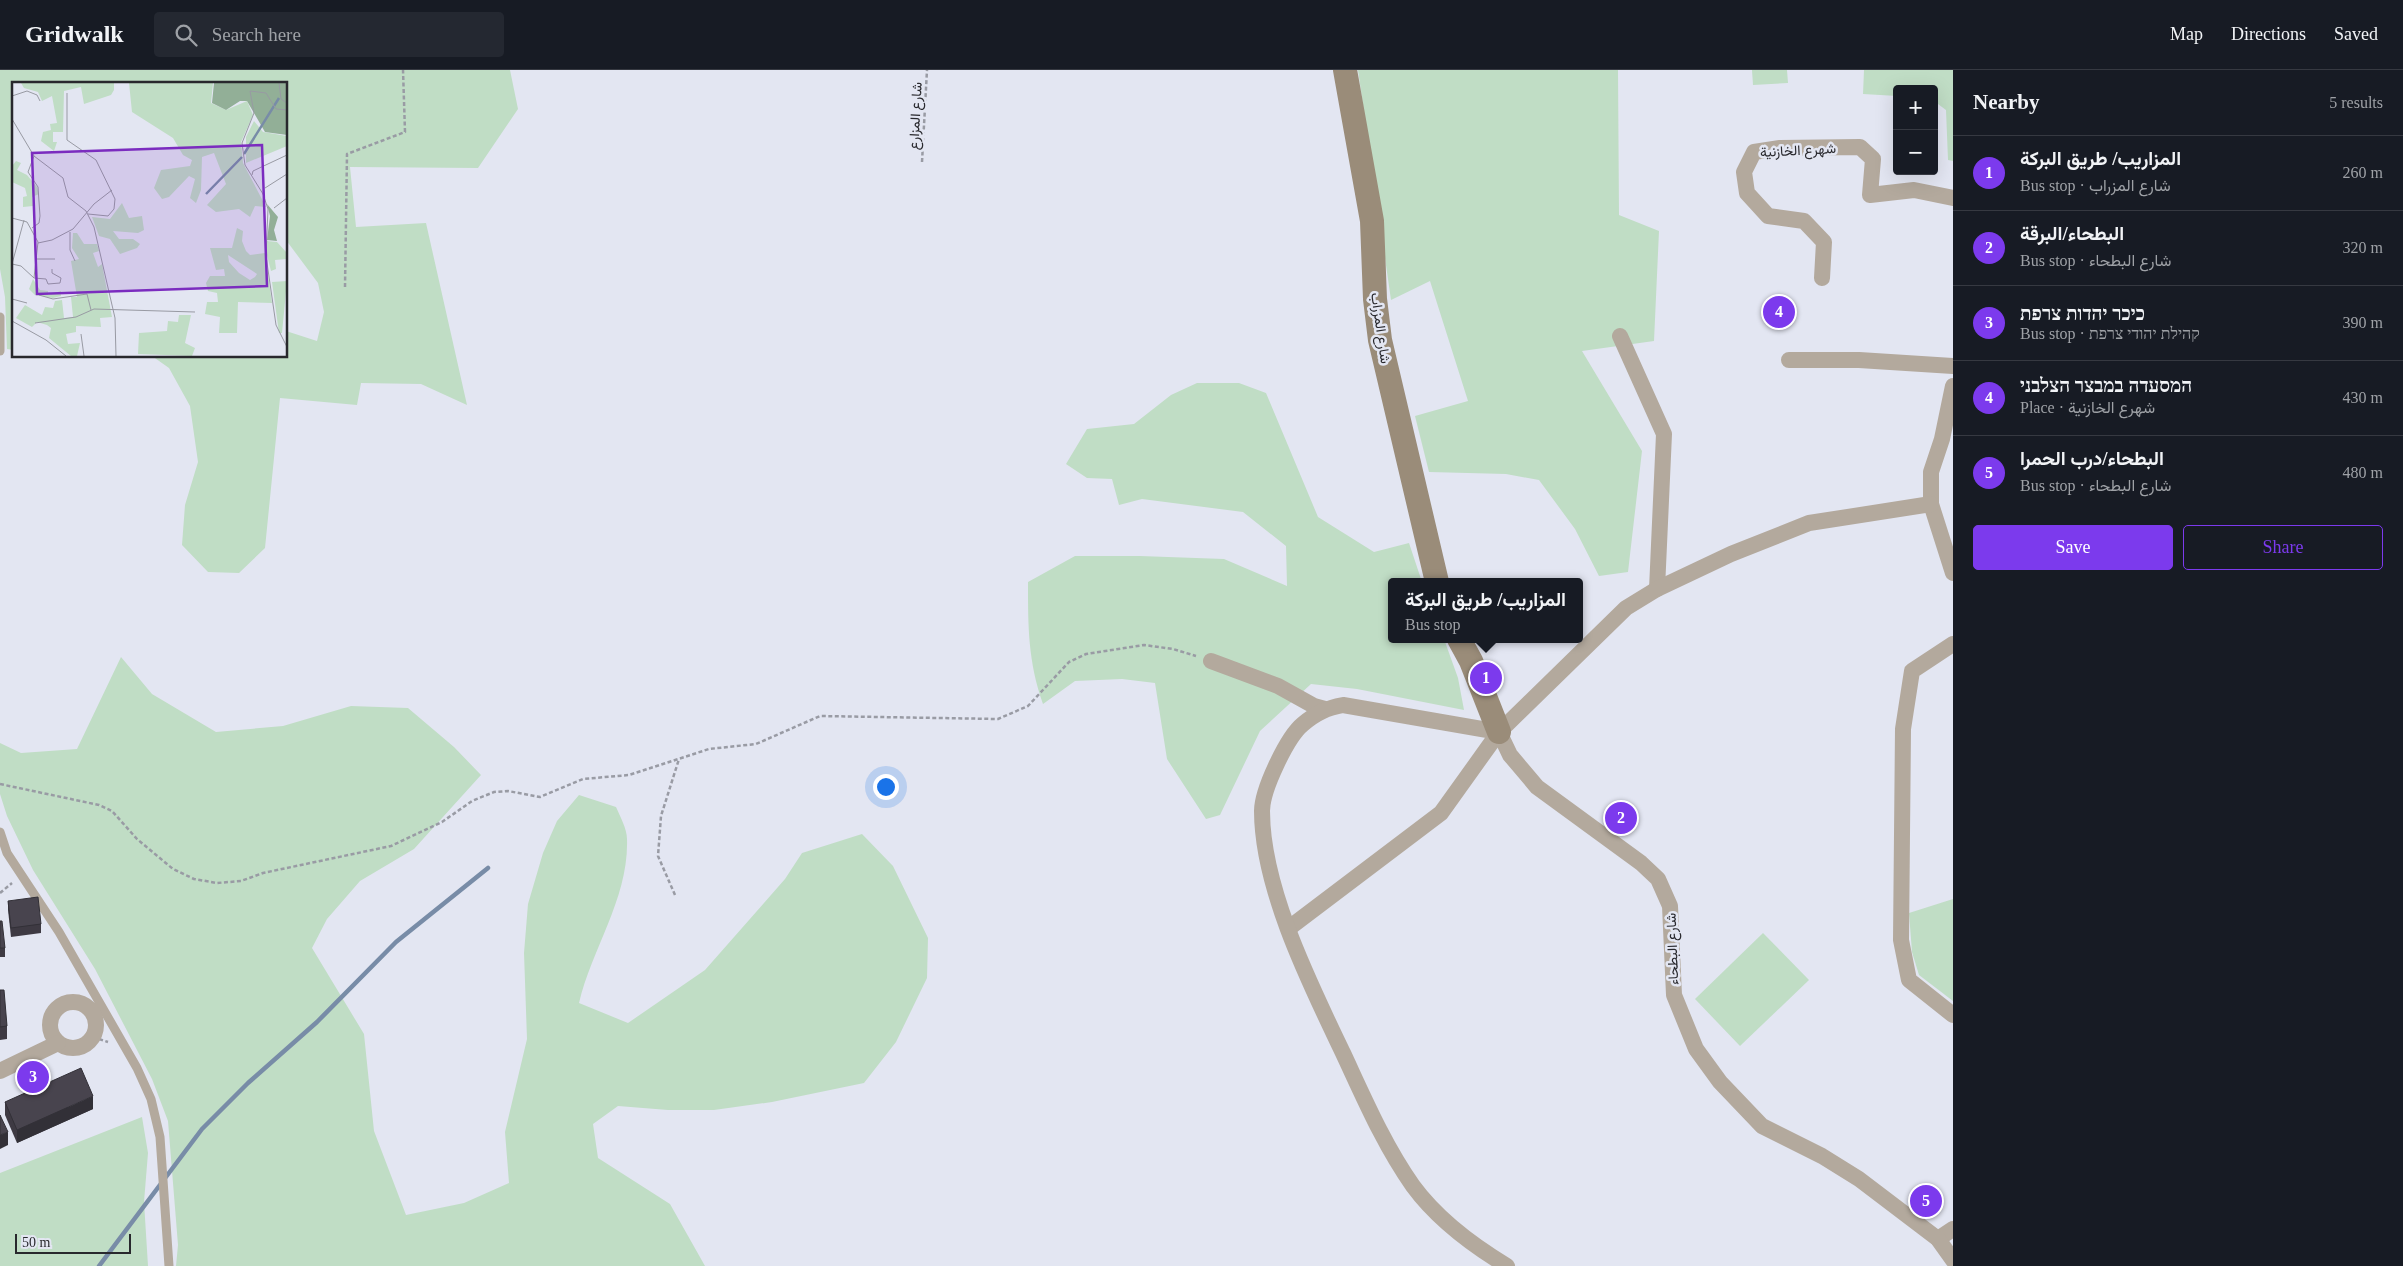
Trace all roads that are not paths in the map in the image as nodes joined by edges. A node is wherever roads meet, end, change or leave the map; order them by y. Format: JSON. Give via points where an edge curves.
{"nodes":[{"id":1,"x":1345,"y":70,"type":"edge"},
{"id":2,"x":1953,"y":198,"type":"edge"},
{"id":3,"x":1822,"y":278,"type":"dead end"},
{"id":4,"x":0,"y":317,"type":"edge"},
{"id":5,"x":1620,"y":336,"type":"dead end"},
{"id":6,"x":0,"y":351,"type":"edge"},
{"id":7,"x":1789,"y":360,"type":"dead end"},
{"id":8,"x":1953,"y":366,"type":"edge"},
{"id":9,"x":1953,"y":386,"type":"edge"},
{"id":10,"x":1930,"y":504,"type":"junction"},
{"id":11,"x":1953,"y":573,"type":"edge"},
{"id":12,"x":1437,"y":578,"type":"edge"},
{"id":13,"x":1657,"y":589,"type":"junction"},
{"id":14,"x":1461,"y":643,"type":"edge"},
{"id":15,"x":1953,"y":644,"type":"edge"},
{"id":16,"x":1211,"y":661,"type":"road end"},
{"id":17,"x":1325,"y":709,"type":"junction"},
{"id":18,"x":1499,"y":732,"type":"junction"},
{"id":19,"x":0,"y":832,"type":"edge"},
{"id":20,"x":1289,"y":928,"type":"junction"},
{"id":21,"x":1953,"y":1015,"type":"edge"},
{"id":22,"x":58,"y":1043,"type":"dead end"},
{"id":23,"x":0,"y":1071,"type":"edge"},
{"id":24,"x":1953,"y":1229,"type":"edge"},
{"id":25,"x":1938,"y":1239,"type":"junction"},
{"id":26,"x":1953,"y":1260,"type":"edge"},
{"id":27,"x":169,"y":1266,"type":"edge"},
{"id":28,"x":1507,"y":1266,"type":"edge"}],
"edges":[{"from":1,"to":12,"type":"street","name":"شارع المزراب","via":[[1372,221],[1380,340]]},
{"from":2,"to":3,"type":"street","name":"شهرع الخازنية","via":[[1914,190],[1870,196],[1873,159],[1860,147],[1780,148],[1754,152],[1744,172],[1747,193],[1768,216],[1804,221],[1824,242]]},
{"from":4,"to":6,"type":"lane"},
{"from":5,"to":13,"type":"street","via":[[1664,434]]},
{"from":7,"to":8,"type":"street","via":[[1860,360]]},
{"from":9,"to":10,"type":"street","via":[[1931,472]]},
{"from":10,"to":11,"type":"street"},
{"from":10,"to":13,"type":"street","via":[[1809,523],[1731,554]]},
{"from":13,"to":18,"type":"street","via":[[1626,608]]},
{"from":14,"to":18,"type":"street"},
{"from":15,"to":21,"type":"street","via":[[1912,671],[1902,729],[1901,940],[1910,980]]},
{"from":16,"to":17,"type":"street","via":[[1278,686]]},
{"from":17,"to":18,"type":"street","via":[[1343,705]]},
{"from":17,"to":20,"type":"street","via":[[1301,725],[1274,768],[1262,810],[1266,850]]},
{"from":18,"to":20,"type":"street","via":[[1442,813]]},
{"from":18,"to":25,"type":"street","name":"شارع البطحاء","via":[[1510,755],[1537,787],[1641,863],[1658,880],[1670,906],[1674,995],[1696,1049],[1720,1082],[1762,1126],[1859,1179]]},
{"from":19,"to":27,"type":"lane","via":[[7,853],[59,932],[137,1068],[151,1099],[160,1137]]},
{"from":20,"to":28,"type":"street","via":[[1306,974],[1380,1132],[1414,1187],[1457,1233]]},
{"from":22,"to":23,"type":"street"},
{"from":24,"to":25,"type":"street"},
{"from":25,"to":26,"type":"street","name":"شارع البطحاء"}]}
